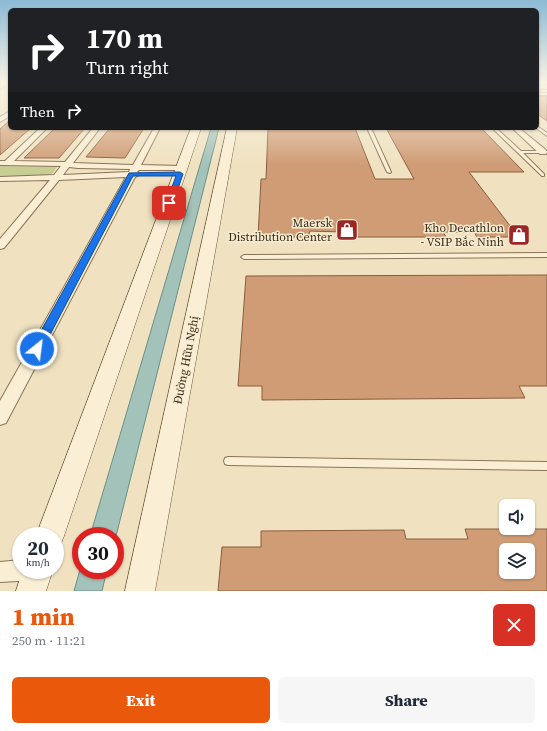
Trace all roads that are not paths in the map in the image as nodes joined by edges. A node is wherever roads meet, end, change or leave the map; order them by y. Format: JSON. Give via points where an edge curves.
{"nodes":[{"id":1,"x":8,"y":114,"type":"edge"},
{"id":2,"x":0,"y":120,"type":"edge"},
{"id":3,"x":539,"y":129,"type":"edge"},
{"id":4,"x":42,"y":130,"type":"edge"},
{"id":5,"x":95,"y":130,"type":"edge"},
{"id":6,"x":156,"y":130,"type":"edge"},
{"id":7,"x":195,"y":130,"type":"edge"},
{"id":8,"x":232,"y":130,"type":"edge"},
{"id":9,"x":370,"y":130,"type":"edge"},
{"id":10,"x":496,"y":130,"type":"edge"},
{"id":11,"x":517,"y":130,"type":"edge"},
{"id":12,"x":547,"y":135,"type":"edge"},
{"id":13,"x":520,"y":152,"type":"junction"},
{"id":14,"x":546,"y":154,"type":"edge"},
{"id":15,"x":3,"y":164,"type":"edge"},
{"id":16,"x":68,"y":164,"type":"junction"},
{"id":17,"x":133,"y":171,"type":"junction"},
{"id":18,"x":180,"y":171,"type":"junction"},
{"id":19,"x":389,"y":172,"type":"dead end"},
{"id":20,"x":543,"y":175,"type":"dead end"},
{"id":21,"x":57,"y":177,"type":"junction"},
{"id":22,"x":0,"y":179,"type":"edge"},
{"id":23,"x":0,"y":246,"type":"edge"},
{"id":24,"x":547,"y":255,"type":"edge"},
{"id":25,"x":244,"y":257,"type":"dead end"},
{"id":26,"x":0,"y":417,"type":"edge"},
{"id":27,"x":228,"y":461,"type":"dead end"},
{"id":28,"x":547,"y":466,"type":"edge"},
{"id":29,"x":53,"y":527,"type":"edge"},
{"id":30,"x":12,"y":571,"type":"edge"},
{"id":31,"x":0,"y":572,"type":"edge"},
{"id":32,"x":34,"y":579,"type":"edge"},
{"id":33,"x":31,"y":591,"type":"edge"},
{"id":34,"x":140,"y":591,"type":"edge"}],
"edges":[{"from":1,"to":2,"type":"street"},
{"from":3,"to":12,"type":"lane"},
{"from":4,"to":15,"type":"street"},
{"from":5,"to":16,"type":"street"},
{"from":6,"to":17,"type":"street"},
{"from":7,"to":18,"type":"main road"},
{"from":8,"to":34,"type":"main road","name":"Đường Hữu Nghị"},
{"from":9,"to":19,"type":"lane"},
{"from":10,"to":13,"type":"lane"},
{"from":11,"to":14,"type":"street"},
{"from":13,"to":14,"type":"lane"},
{"from":13,"to":20,"type":"lane"},
{"from":15,"to":16,"type":"street"},
{"from":16,"to":17,"type":"street","via":[[122,166]]},
{"from":16,"to":21,"type":"street"},
{"from":17,"to":18,"type":"street"},
{"from":17,"to":21,"type":"street"},
{"from":17,"to":26,"type":"street"},
{"from":18,"to":29,"type":"main road"},
{"from":21,"to":22,"type":"street"},
{"from":21,"to":23,"type":"street"},
{"from":24,"to":25,"type":"lane"},
{"from":27,"to":28,"type":"lane"},
{"from":30,"to":31,"type":"street"},
{"from":32,"to":33,"type":"main road"}]}
